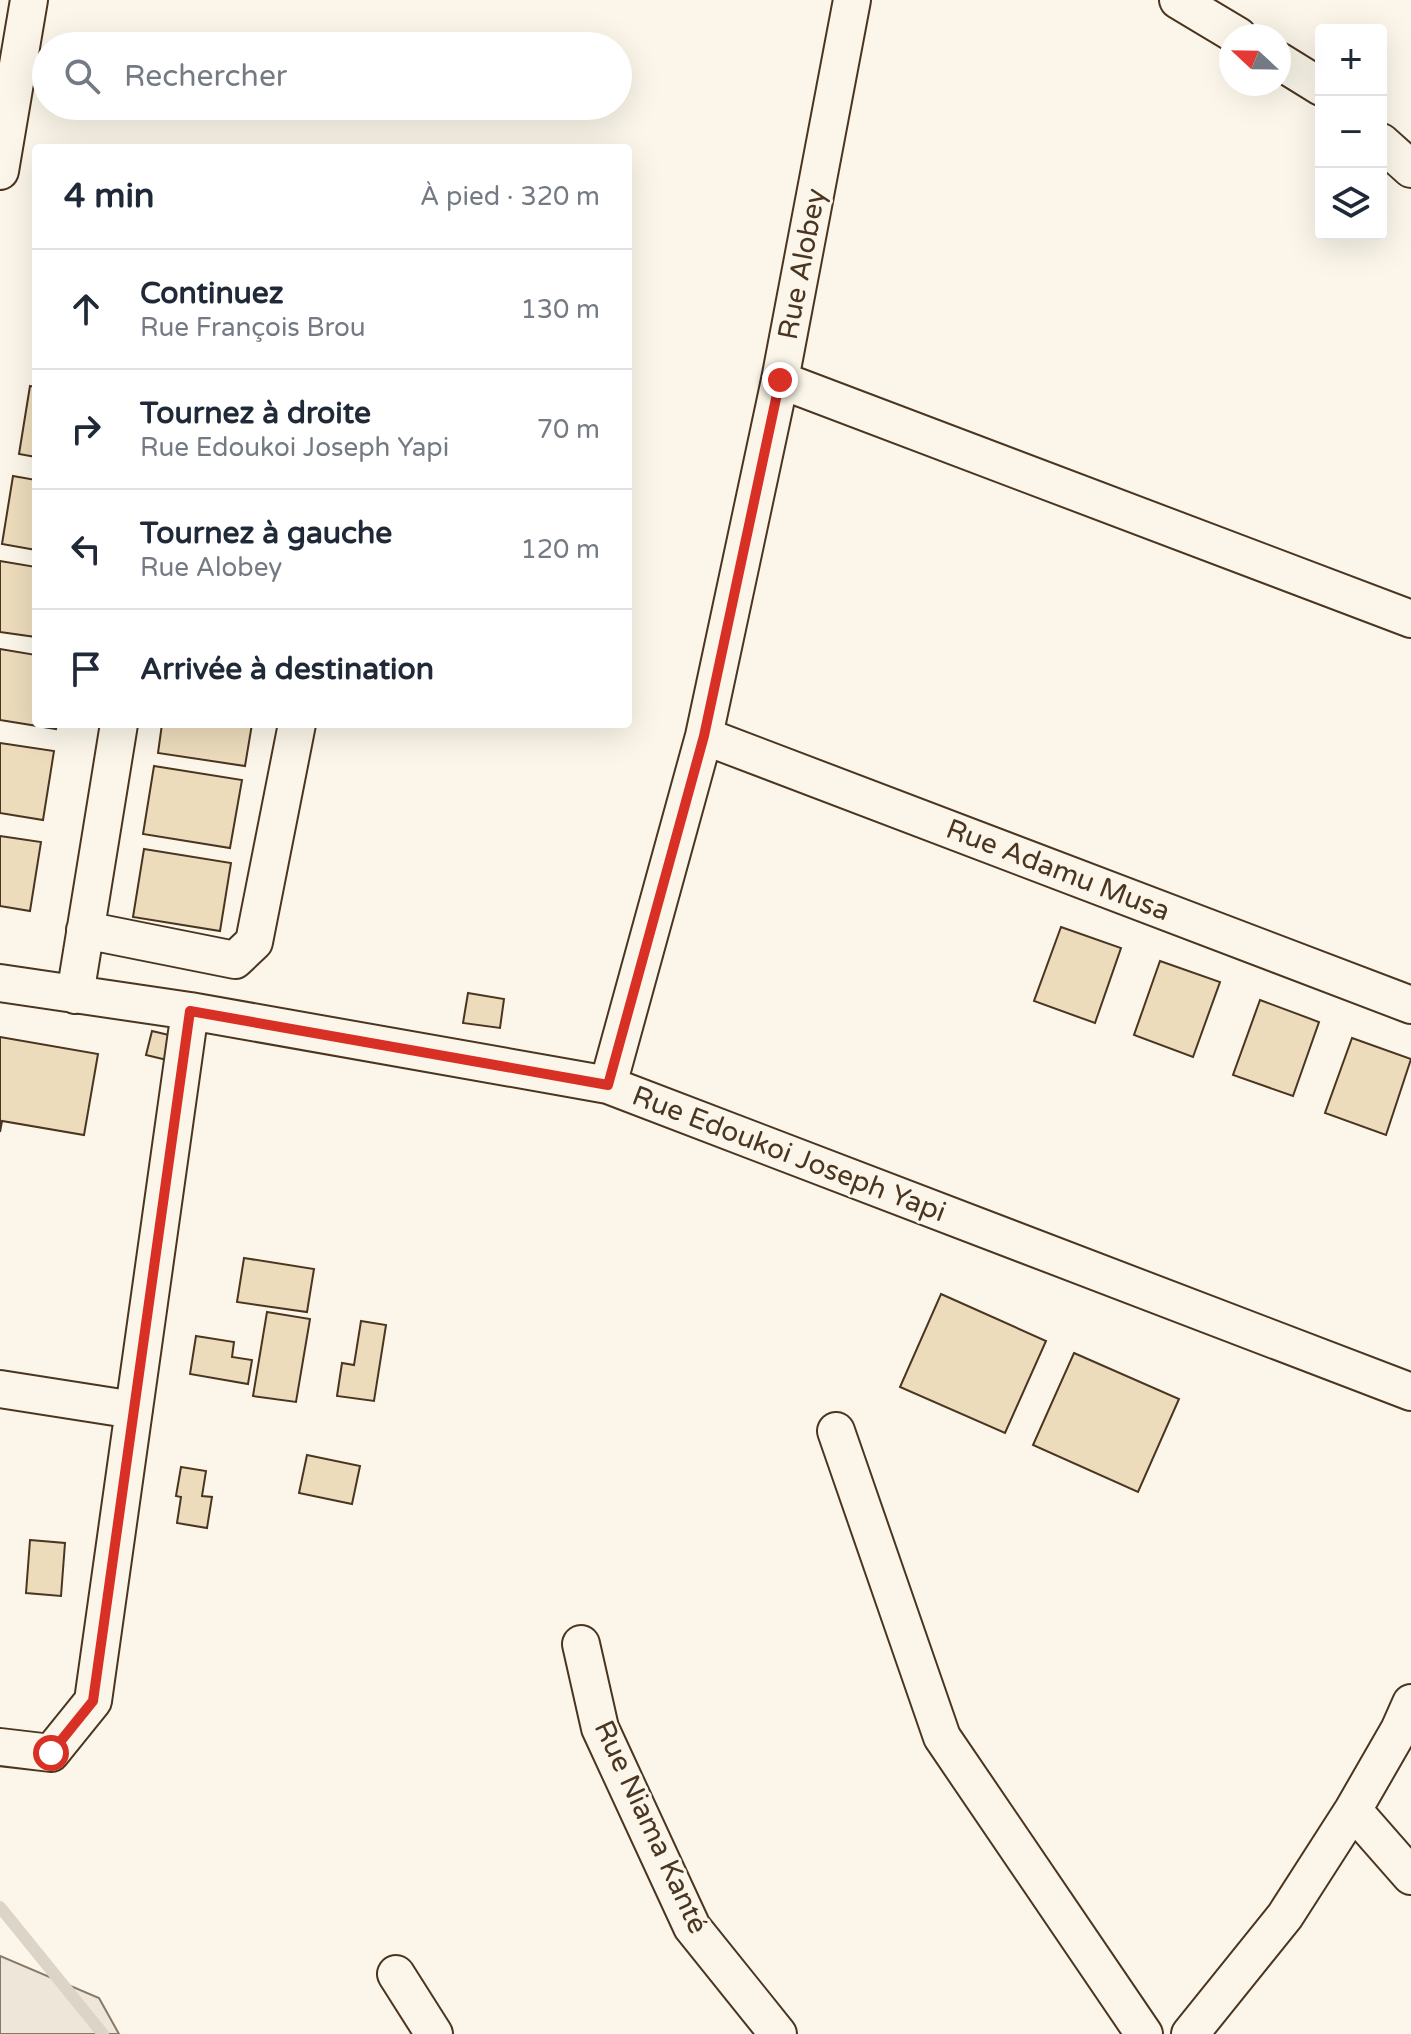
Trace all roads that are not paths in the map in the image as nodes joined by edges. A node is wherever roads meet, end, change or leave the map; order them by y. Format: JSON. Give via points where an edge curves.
{"nodes":[{"id":1,"x":29,"y":0,"type":"edge"},
{"id":2,"x":852,"y":0,"type":"edge"},
{"id":3,"x":1178,"y":0,"type":"edge"},
{"id":4,"x":1219,"y":25,"type":"edge"},
{"id":5,"x":1291,"y":68,"type":"edge"},
{"id":6,"x":1315,"y":83,"type":"edge"},
{"id":7,"x":1387,"y":147,"type":"edge"},
{"id":8,"x":1411,"y":169,"type":"edge"},
{"id":9,"x":0,"y":171,"type":"edge"},
{"id":10,"x":780,"y":380,"type":"junction"},
{"id":11,"x":1411,"y":619,"type":"edge"},
{"id":12,"x":118,"y":728,"type":"edge"},
{"id":13,"x":296,"y":728,"type":"edge"},
{"id":14,"x":704,"y":736,"type":"junction"},
{"id":15,"x":85,"y":930,"type":"junction"},
{"id":16,"x":0,"y":983,"type":"edge"},
{"id":17,"x":75,"y":995,"type":"junction"},
{"id":18,"x":1411,"y":1005,"type":"edge"},
{"id":19,"x":190,"y":1011,"type":"junction"},
{"id":20,"x":608,"y":1085,"type":"junction"},
{"id":21,"x":0,"y":1389,"type":"edge"},
{"id":22,"x":1411,"y":1392,"type":"edge"},
{"id":23,"x":134,"y":1410,"type":"junction"},
{"id":24,"x":836,"y":1431,"type":"dead end"},
{"id":25,"x":581,"y":1644,"type":"dead end"},
{"id":26,"x":1411,"y":1703,"type":"edge"},
{"id":27,"x":0,"y":1747,"type":"edge"},
{"id":28,"x":1353,"y":1810,"type":"junction"},
{"id":29,"x":1411,"y":1876,"type":"edge"},
{"id":30,"x":396,"y":1974,"type":"dead end"},
{"id":31,"x":434,"y":2034,"type":"edge"},
{"id":32,"x":778,"y":2034,"type":"edge"},
{"id":33,"x":1144,"y":2034,"type":"edge"},
{"id":34,"x":1190,"y":2034,"type":"edge"}],
"edges":[{"from":1,"to":9,"type":"street"},
{"from":2,"to":10,"type":"street","name":"Rue Alobey"},
{"from":3,"to":4,"type":"street"},
{"from":5,"to":6,"type":"street"},
{"from":7,"to":8,"type":"street"},
{"from":10,"to":11,"type":"street"},
{"from":10,"to":14,"type":"street","name":"Rue Alobey"},
{"from":12,"to":15,"type":"street"},
{"from":13,"to":15,"type":"street","via":[[254,942],[235,960]]},
{"from":14,"to":18,"type":"street","name":"Rue Adamu Musa"},
{"from":14,"to":20,"type":"street","name":"Rue Alobey"},
{"from":15,"to":17,"type":"street"},
{"from":16,"to":17,"type":"street","name":"Rue Edoukoi Joseph Yapi"},
{"from":17,"to":19,"type":"street","name":"Rue Edoukoi Joseph Yapi"},
{"from":19,"to":20,"type":"street","name":"Rue Edoukoi Joseph Yapi"},
{"from":19,"to":23,"type":"street"},
{"from":20,"to":22,"type":"street","name":"Rue Edoukoi Joseph Yapi"},
{"from":21,"to":23,"type":"street"},
{"from":23,"to":27,"type":"street","via":[[93,1701],[51,1753]]},
{"from":24,"to":33,"type":"street","via":[[942,1737]]},
{"from":25,"to":32,"type":"street","name":"Rue Niama Kanté","via":[[600,1728],[692,1927]]},
{"from":26,"to":28,"type":"street"},
{"from":28,"to":29,"type":"street"},
{"from":28,"to":34,"type":"street","via":[[1285,1916]]},
{"from":30,"to":31,"type":"street"}]}
